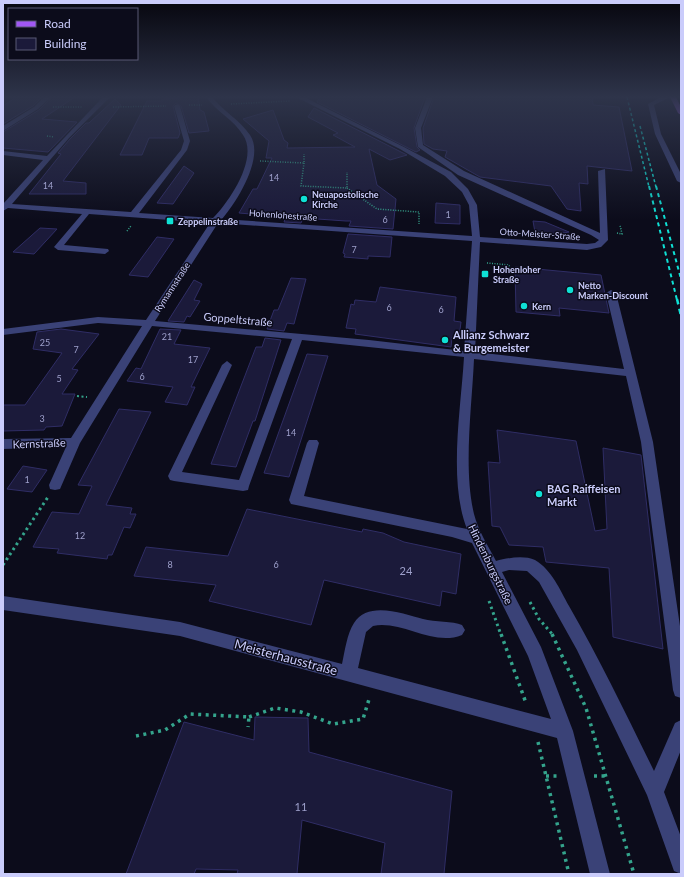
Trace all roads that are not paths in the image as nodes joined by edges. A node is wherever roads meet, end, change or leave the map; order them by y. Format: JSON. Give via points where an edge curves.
{"nodes":[{"id":1,"x":67,"y":138,"type":"edge"},
{"id":2,"x":186,"y":138,"type":"edge"},
{"id":3,"x":249,"y":138,"type":"edge"},
{"id":4,"x":382,"y":138,"type":"edge"},
{"id":5,"x":419,"y":138,"type":"edge"},
{"id":6,"x":660,"y":138,"type":"edge"},
{"id":7,"x":3,"y":152,"type":"edge"},
{"id":8,"x":48,"y":158,"type":"junction"},
{"id":9,"x":602,"y":171,"type":"dead end"},
{"id":10,"x":681,"y":181,"type":"edge"},
{"id":11,"x":5,"y":207,"type":"edge"},
{"id":12,"x":88,"y":211,"type":"junction"},
{"id":13,"x":134,"y":214,"type":"junction"},
{"id":14,"x":216,"y":220,"type":"junction"},
{"id":15,"x":476,"y":240,"type":"junction"},
{"id":16,"x":604,"y":240,"type":"junction"},
{"id":17,"x":105,"y":251,"type":"dead end"},
{"id":18,"x":611,"y":293,"type":"dead end"},
{"id":19,"x":149,"y":323,"type":"junction"},
{"id":20,"x":3,"y":332,"type":"edge"},
{"id":21,"x":298,"y":337,"type":"junction"},
{"id":22,"x":470,"y":356,"type":"junction"},
{"id":23,"x":227,"y":365,"type":"dead end"},
{"id":24,"x":630,"y":373,"type":"junction"},
{"id":25,"x":74,"y":442,"type":"junction"},
{"id":26,"x":313,"y":443,"type":"dead end"},
{"id":27,"x":3,"y":444,"type":"edge"},
{"id":28,"x":55,"y":485,"type":"road end"},
{"id":29,"x":477,"y":538,"type":"junction"},
{"id":30,"x":492,"y":568,"type":"junction"},
{"id":31,"x":4,"y":605,"type":"edge"},
{"id":32,"x":457,"y":630,"type":"dead end"},
{"id":33,"x":348,"y":673,"type":"junction"},
{"id":34,"x":681,"y":690,"type":"edge"},
{"id":35,"x":681,"y":729,"type":"edge"},
{"id":36,"x":564,"y":731,"type":"junction"},
{"id":37,"x":655,"y":792,"type":"junction"},
{"id":38,"x":681,"y":864,"type":"edge"},
{"id":39,"x":600,"y":874,"type":"edge"}],
"edges":[{"from":1,"to":8,"type":"street"},
{"from":2,"to":13,"type":"street","via":[[184,150]]},
{"from":3,"to":14,"type":"street","name":"Rymannstraße","via":[[251,144],[249,161],[242,182],[224,213]]},
{"from":4,"to":15,"type":"street","name":"Hindenburgstraße","via":[[457,181],[473,205]]},
{"from":5,"to":16,"type":"street","via":[[420,146],[460,173],[594,233]]},
{"from":6,"to":10,"type":"street"},
{"from":7,"to":8,"type":"street"},
{"from":8,"to":11,"type":"street"},
{"from":9,"to":16,"type":"street"},
{"from":11,"to":12,"type":"street","name":"Hohenlohestraße"},
{"from":12,"to":13,"type":"street","name":"Hohenlohestraße"},
{"from":12,"to":17,"type":"street","via":[[58,247]]},
{"from":13,"to":14,"type":"street","name":"Hohenlohestraße"},
{"from":14,"to":15,"type":"street","name":"Hohenlohestraße"},
{"from":14,"to":19,"type":"street","name":"Rymannstraße"},
{"from":15,"to":16,"type":"street","name":"Otto-Meister-Straße","via":[[587,247],[598,245]]},
{"from":15,"to":22,"type":"street","name":"Hindenburgstraße"},
{"from":18,"to":24,"type":"street"},
{"from":19,"to":20,"type":"street","name":"Goppeltstraße","via":[[98,320]]},
{"from":19,"to":21,"type":"street","name":"Goppeltstraße"},
{"from":19,"to":25,"type":"street","name":"Rymannstraße"},
{"from":21,"to":22,"type":"street","name":"Goppeltstraße"},
{"from":21,"to":23,"type":"street","via":[[243,486],[174,476]]},
{"from":22,"to":24,"type":"street","name":"Goppeltstraße"},
{"from":22,"to":29,"type":"street","name":"Hindenburgstraße","via":[[464,493],[468,515]]},
{"from":24,"to":34,"type":"street","via":[[647,442]]},
{"from":25,"to":27,"type":"street","name":"Kernstraße"},
{"from":25,"to":28,"type":"street","name":"Rymannstraße"},
{"from":26,"to":29,"type":"street","via":[[296,500]]},
{"from":29,"to":30,"type":"street","name":"Hindenburgstraße"},
{"from":30,"to":36,"type":"street","name":"Hindenburgstraße","via":[[535,653]]},
{"from":30,"to":37,"type":"street","via":[[509,564],[530,565],[544,577],[583,645]]},
{"from":31,"to":33,"type":"street","name":"Meisterhausstraße","via":[[180,629]]},
{"from":32,"to":33,"type":"street","via":[[434,630],[381,616],[369,618],[360,627]]},
{"from":33,"to":36,"type":"street","name":"Meisterhausstraße"},
{"from":35,"to":37,"type":"street"},
{"from":36,"to":39,"type":"street","name":"Hindenburgstraße"},
{"from":37,"to":38,"type":"street"}]}
